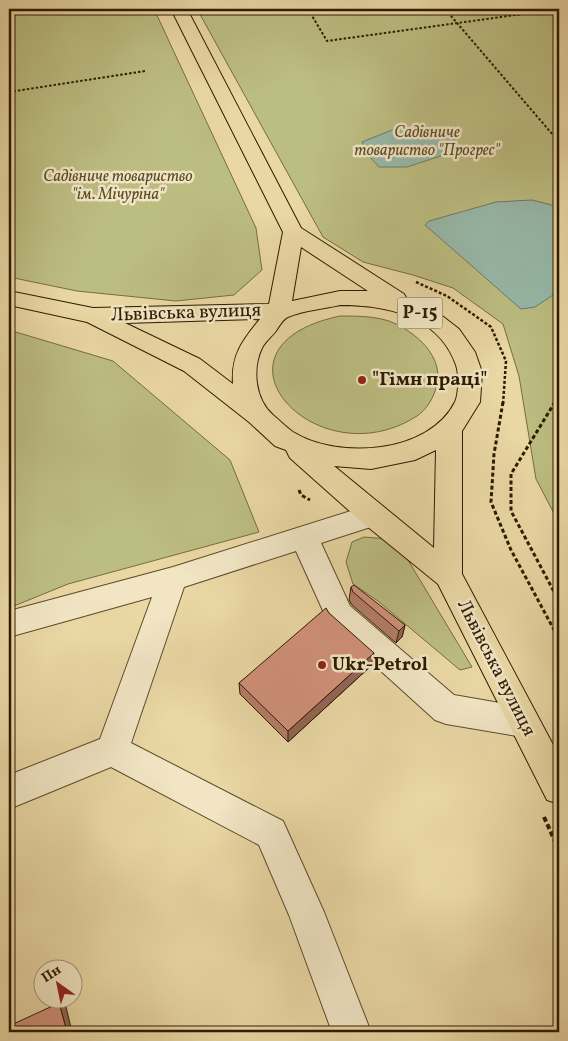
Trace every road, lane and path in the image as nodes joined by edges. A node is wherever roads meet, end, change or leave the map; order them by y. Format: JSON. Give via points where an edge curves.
{"nodes":[{"id":1,"x":179,"y":9,"type":"edge"},
{"id":2,"x":308,"y":9,"type":"edge"},
{"id":3,"x":445,"y":9,"type":"edge"},
{"id":4,"x":559,"y":9,"type":"edge"},
{"id":5,"x":458,"y":23,"type":"junction"},
{"id":6,"x":145,"y":71,"type":"dead end"},
{"id":7,"x":9,"y":92,"type":"edge"},
{"id":8,"x":559,"y":142,"type":"edge"},
{"id":9,"x":293,"y":232,"type":"junction"},
{"id":10,"x":9,"y":298,"type":"edge"},
{"id":11,"x":412,"y":309,"type":"junction"},
{"id":12,"x":279,"y":310,"type":"junction"},
{"id":13,"x":92,"y":316,"type":"junction"},
{"id":14,"x":559,"y":395,"type":"edge"},
{"id":15,"x":260,"y":418,"type":"junction"},
{"id":16,"x":449,"y":430,"type":"junction"},
{"id":17,"x":284,"y":438,"type":"junction"},
{"id":18,"x":373,"y":515,"type":"junction"},
{"id":19,"x":304,"y":537,"type":"junction"},
{"id":20,"x":448,"y":575,"type":"junction"},
{"id":21,"x":173,"y":579,"type":"junction"},
{"id":22,"x":559,"y":601,"type":"edge"},
{"id":23,"x":9,"y":624,"type":"edge"},
{"id":24,"x":523,"y":722,"type":"junction"},
{"id":25,"x":112,"y":750,"type":"junction"},
{"id":26,"x":559,"y":788,"type":"edge"},
{"id":27,"x":9,"y":792,"type":"edge"},
{"id":28,"x":351,"y":1032,"type":"edge"}],
"edges":[{"from":1,"to":9,"type":"main road"},
{"from":2,"to":5,"type":"path","via":[[327,41]]},
{"from":3,"to":5,"type":"path"},
{"from":4,"to":5,"type":"path"},
{"from":5,"to":8,"type":"path"},
{"from":6,"to":7,"type":"path"},
{"from":9,"to":11,"type":"main road"},
{"from":9,"to":12,"type":"main road"},
{"from":10,"to":13,"type":"main road","name":"Львівська вулиця","number":"Р-15"},
{"from":11,"to":12,"type":"main road","number":"Р-15","via":[[380,300],[340,298]]},
{"from":11,"to":16,"type":"main road","number":"Р-15","via":[[433,320],[464,352],[470,372],[468,402]]},
{"from":12,"to":13,"type":"main road","name":"Львівська вулиця","number":"Р-15"},
{"from":12,"to":15,"type":"main road","via":[[251,346],[244,369],[246,394]]},
{"from":13,"to":15,"type":"main road","name":"Львівська вулиця","number":"Р-15","via":[[192,365]]},
{"from":14,"to":22,"type":"path","via":[[510,474],[511,512]]},
{"from":15,"to":17,"type":"main road","number":"Р-15"},
{"from":16,"to":17,"type":"main road","via":[[415,450],[371,459],[325,455]]},
{"from":16,"to":20,"type":"main road","name":"Львівська вулиця","number":"Р-15"},
{"from":17,"to":18,"type":"main road","name":"Львівська вулиця","number":"Р-15"},
{"from":18,"to":19,"type":"lane"},
{"from":18,"to":20,"type":"main road","name":"Львівська вулиця","number":"Р-15"},
{"from":19,"to":21,"type":"lane"},
{"from":19,"to":24,"type":"lane","via":[[338,615],[446,709]]},
{"from":20,"to":24,"type":"main road","name":"Львівська вулиця","number":"Р-15"},
{"from":21,"to":23,"type":"lane"},
{"from":21,"to":25,"type":"lane"},
{"from":24,"to":26,"type":"main road","name":"Львівська вулиця","number":"Р-15"},
{"from":25,"to":27,"type":"lane"},
{"from":25,"to":28,"type":"lane","via":[[271,833],[306,912]]}]}
